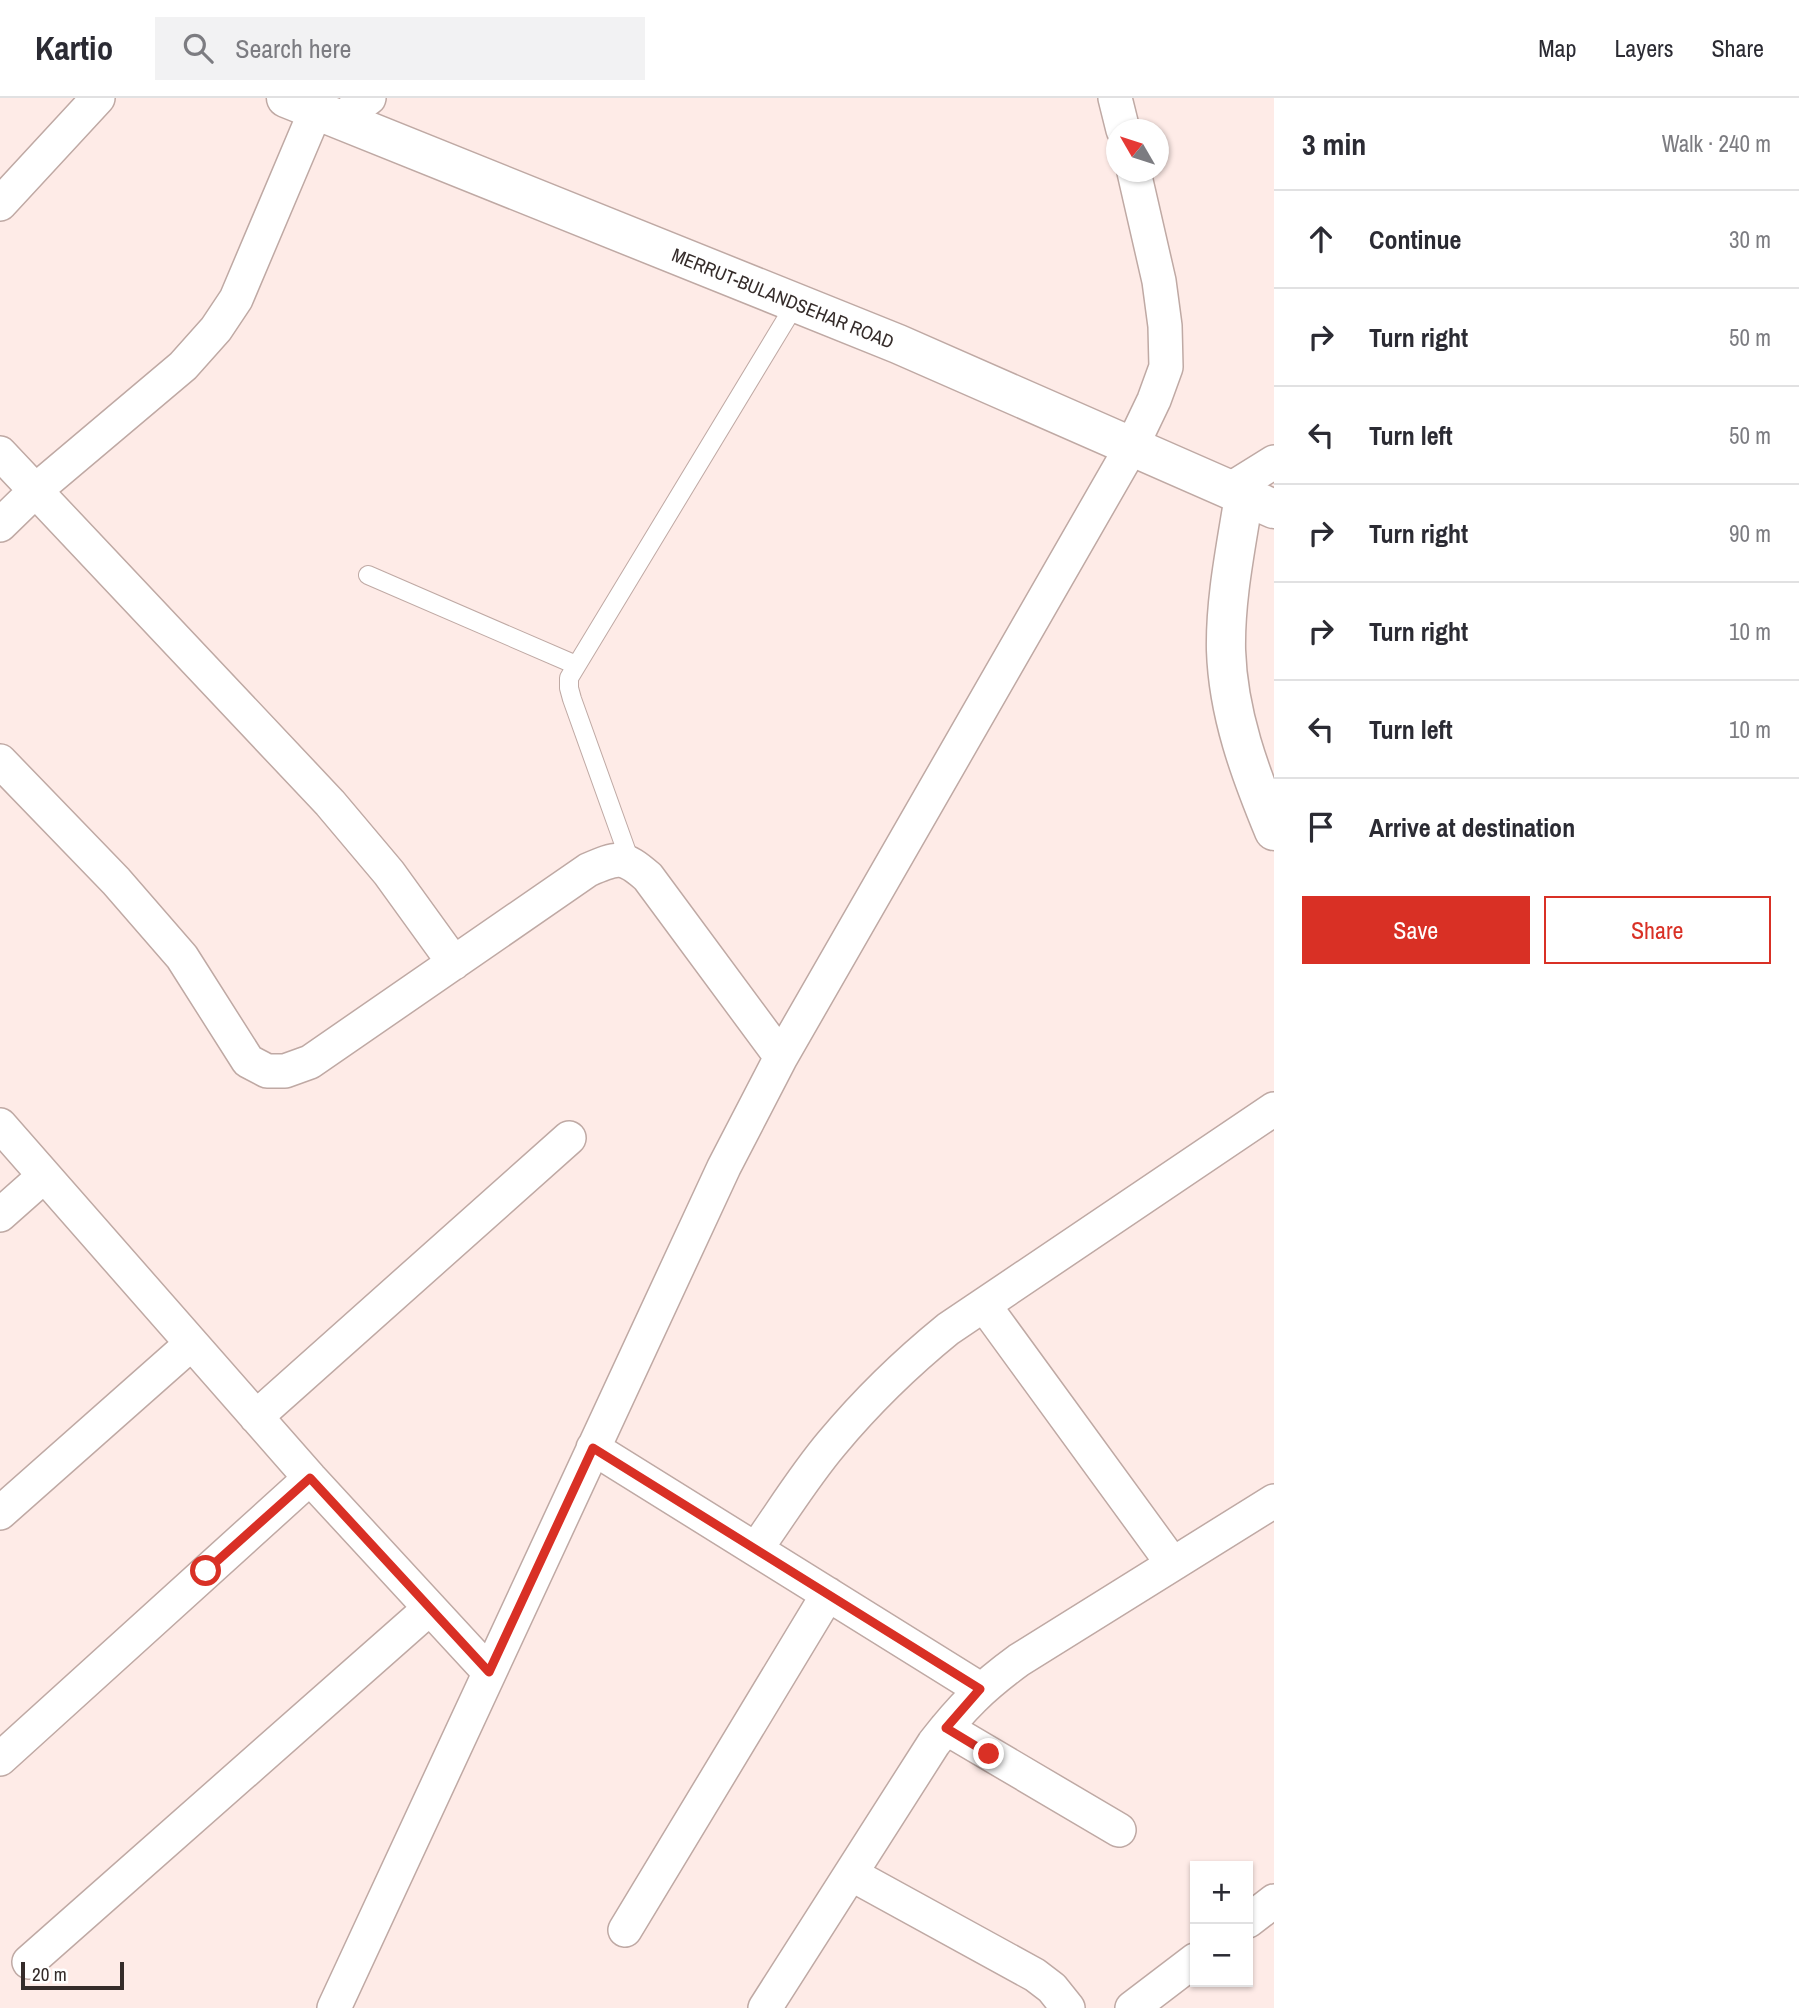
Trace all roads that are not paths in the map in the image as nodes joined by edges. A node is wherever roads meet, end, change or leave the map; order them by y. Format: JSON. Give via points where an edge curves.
{"nodes":[{"id":1,"x":98,"y":98,"type":"edge"},
{"id":2,"x":1115,"y":98,"type":"edge"},
{"id":3,"x":328,"y":106,"type":"edge"},
{"id":4,"x":1120,"y":119,"type":"edge"},
{"id":5,"x":1136,"y":182,"type":"edge"},
{"id":6,"x":0,"y":204,"type":"edge"},
{"id":7,"x":796,"y":303,"type":"junction"},
{"id":8,"x":1132,"y":446,"type":"junction"},
{"id":9,"x":0,"y":453,"type":"edge"},
{"id":10,"x":1274,"y":462,"type":"edge"},
{"id":11,"x":36,"y":490,"type":"junction"},
{"id":12,"x":1249,"y":498,"type":"edge"},
{"id":13,"x":0,"y":525,"type":"edge"},
{"id":14,"x":368,"y":575,"type":"dead end"},
{"id":15,"x":576,"y":665,"type":"junction"},
{"id":16,"x":0,"y":761,"type":"edge"},
{"id":17,"x":1274,"y":831,"type":"edge"},
{"id":18,"x":630,"y":861,"type":"junction"},
{"id":19,"x":454,"y":963,"type":"junction"},
{"id":20,"x":781,"y":1057,"type":"junction"},
{"id":21,"x":1274,"y":1109,"type":"edge"},
{"id":22,"x":0,"y":1125,"type":"edge"},
{"id":23,"x":569,"y":1138,"type":"dead end"},
{"id":24,"x":44,"y":1176,"type":"junction"},
{"id":25,"x":0,"y":1215,"type":"edge"},
{"id":26,"x":984,"y":1305,"type":"junction"},
{"id":27,"x":191,"y":1344,"type":"junction"},
{"id":28,"x":256,"y":1416,"type":"junction"},
{"id":29,"x":593,"y":1448,"type":"junction"},
{"id":30,"x":310,"y":1478,"type":"junction"},
{"id":31,"x":1274,"y":1501,"type":"edge"},
{"id":32,"x":0,"y":1513,"type":"edge"},
{"id":33,"x":756,"y":1549,"type":"junction"},
{"id":34,"x":1172,"y":1563,"type":"junction"},
{"id":35,"x":828,"y":1594,"type":"junction"},
{"id":36,"x":430,"y":1608,"type":"junction"},
{"id":37,"x":489,"y":1672,"type":"junction"},
{"id":38,"x":980,"y":1689,"type":"junction"},
{"id":39,"x":946,"y":1728,"type":"junction"},
{"id":40,"x":0,"y":1759,"type":"edge"},
{"id":41,"x":1119,"y":1829,"type":"dead end"},
{"id":42,"x":851,"y":1874,"type":"junction"},
{"id":43,"x":1274,"y":1901,"type":"edge"},
{"id":44,"x":1253,"y":1916,"type":"edge"},
{"id":45,"x":625,"y":1930,"type":"dead end"},
{"id":46,"x":29,"y":1962,"type":"dead end"},
{"id":47,"x":1190,"y":1964,"type":"edge"},
{"id":48,"x":334,"y":2008,"type":"edge"},
{"id":49,"x":765,"y":2008,"type":"edge"},
{"id":50,"x":1068,"y":2008,"type":"edge"},
{"id":51,"x":1132,"y":2008,"type":"edge"}],
"edges":[{"from":1,"to":6,"type":"street"},
{"from":2,"to":4,"type":"street"},
{"from":3,"to":7,"type":"main road","name":"MERRUT-BULANDSEHAR ROAD"},
{"from":3,"to":11,"type":"street","via":[[236,299],[216,329],[183,366]]},
{"from":5,"to":8,"type":"street","via":[[1158,281],[1166,367]]},
{"from":7,"to":8,"type":"main road","name":"MERRUT-BULANDSEHAR ROAD"},
{"from":7,"to":15,"type":"lane"},
{"from":8,"to":12,"type":"main road","name":"MERRUT-BULANDSEHAR ROAD"},
{"from":8,"to":20,"type":"street"},
{"from":9,"to":11,"type":"street"},
{"from":10,"to":12,"type":"street"},
{"from":11,"to":13,"type":"street"},
{"from":11,"to":19,"type":"street","via":[[330,803],[389,873]]},
{"from":12,"to":17,"type":"main road","via":[[1229,586],[1228,664],[1232,705],[1245,755]]},
{"from":14,"to":15,"type":"lane"},
{"from":15,"to":18,"type":"lane","via":[[569,688]]},
{"from":16,"to":19,"type":"street","via":[[149,918],[182,957],[248,1061],[267,1071],[285,1071],[310,1062]]},
{"from":18,"to":19,"type":"street","via":[[611,860],[588,870]]},
{"from":18,"to":20,"type":"street","via":[[648,877]]},
{"from":20,"to":29,"type":"street","via":[[699,1215]]},
{"from":21,"to":26,"type":"street"},
{"from":22,"to":24,"type":"street"},
{"from":23,"to":28,"type":"street"},
{"from":24,"to":25,"type":"street"},
{"from":24,"to":27,"type":"street"},
{"from":26,"to":33,"type":"street","via":[[909,1361],[871,1399],[830,1446]]},
{"from":26,"to":34,"type":"street"},
{"from":27,"to":28,"type":"street"},
{"from":27,"to":32,"type":"street"},
{"from":28,"to":30,"type":"street"},
{"from":29,"to":33,"type":"street"},
{"from":29,"to":37,"type":"street"},
{"from":30,"to":36,"type":"street"},
{"from":30,"to":40,"type":"street"},
{"from":31,"to":34,"type":"street"},
{"from":33,"to":35,"type":"street"},
{"from":34,"to":38,"type":"street"},
{"from":35,"to":38,"type":"street"},
{"from":35,"to":45,"type":"street"},
{"from":36,"to":37,"type":"street"},
{"from":36,"to":46,"type":"street"},
{"from":37,"to":48,"type":"street"},
{"from":38,"to":39,"type":"street"},
{"from":39,"to":41,"type":"street"},
{"from":39,"to":42,"type":"street"},
{"from":42,"to":49,"type":"street"},
{"from":42,"to":50,"type":"street","via":[[1035,1975]]},
{"from":43,"to":44,"type":"street"},
{"from":47,"to":51,"type":"street"}]}
